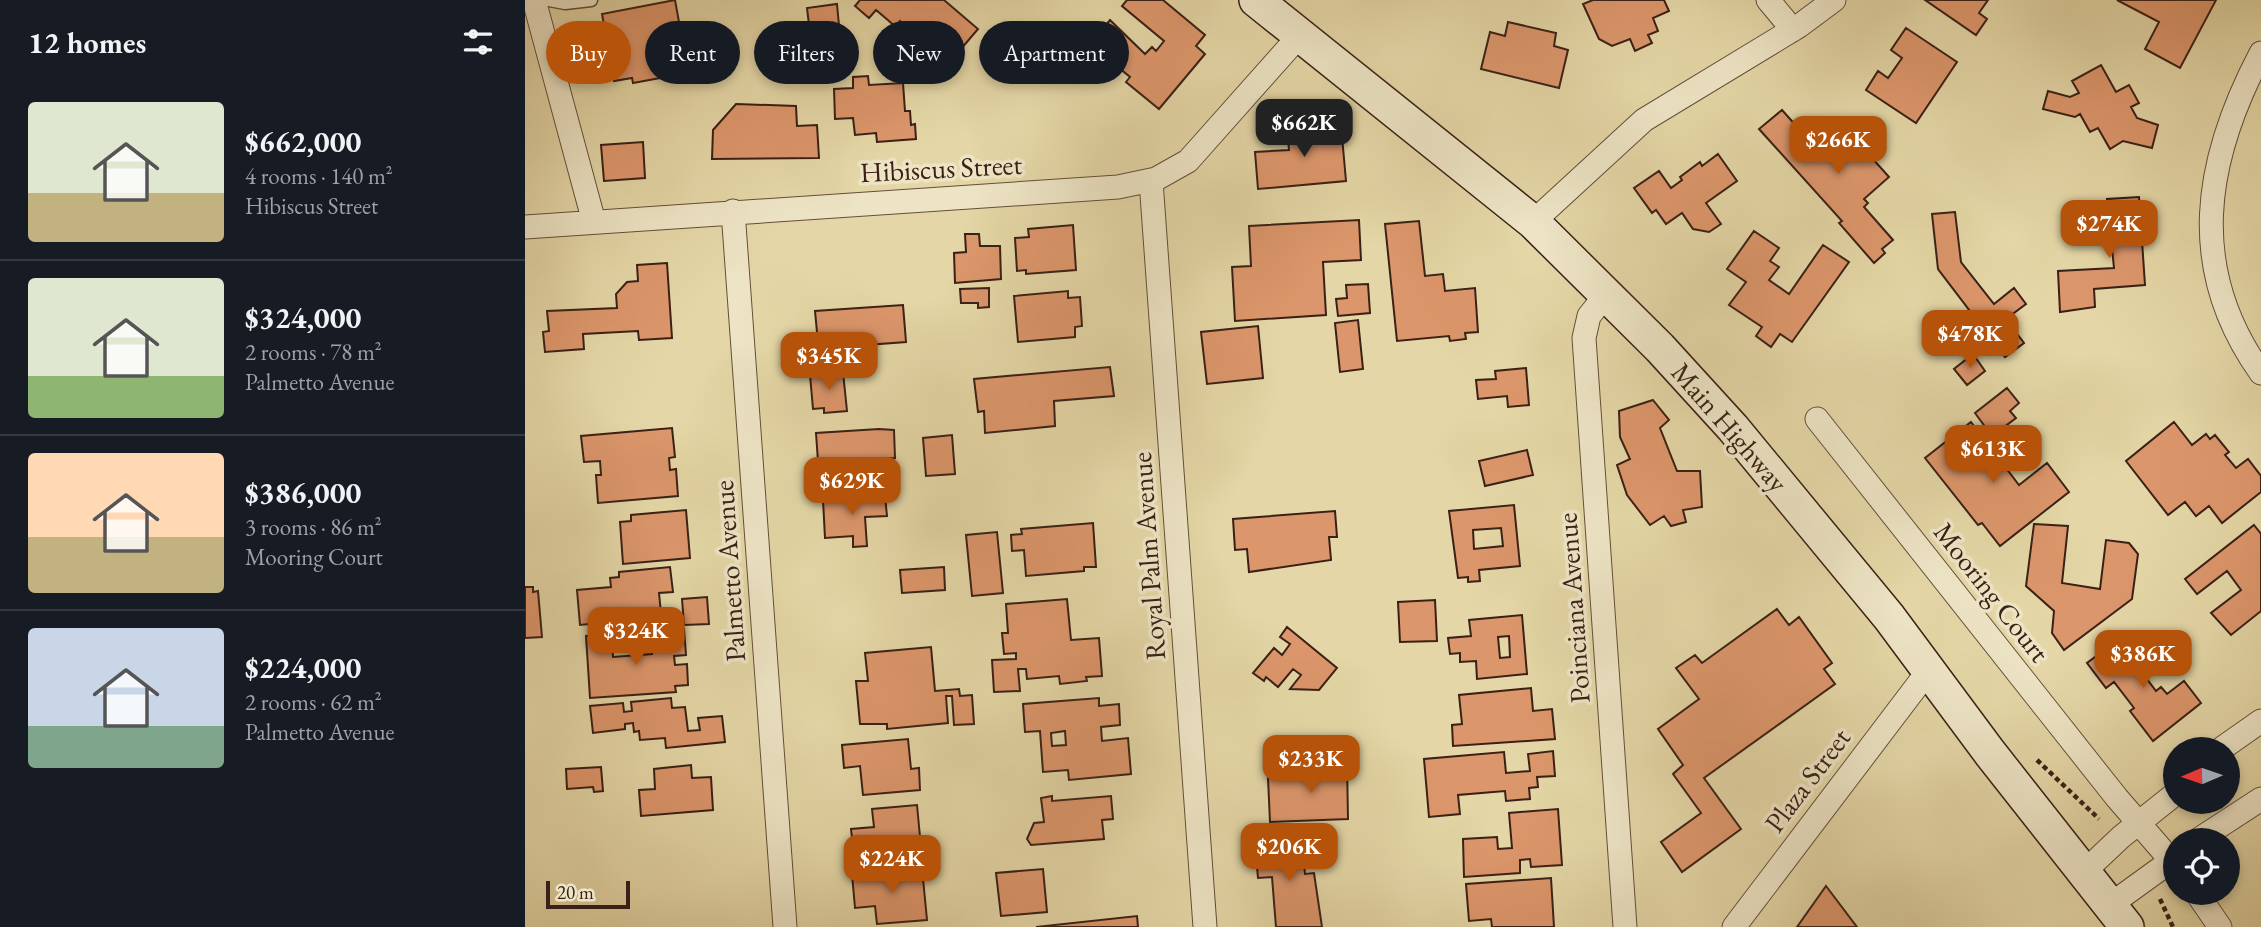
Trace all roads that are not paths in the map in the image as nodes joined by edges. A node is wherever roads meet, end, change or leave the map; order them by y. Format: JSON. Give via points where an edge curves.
{"nodes":[{"id":1,"x":534,"y":0,"type":"edge"},
{"id":2,"x":549,"y":0,"type":"edge"},
{"id":3,"x":591,"y":0,"type":"edge"},
{"id":4,"x":1256,"y":0,"type":"edge"},
{"id":5,"x":1768,"y":0,"type":"edge"},
{"id":6,"x":1834,"y":0,"type":"edge"},
{"id":7,"x":1793,"y":30,"type":"junction"},
{"id":8,"x":1300,"y":35,"type":"junction"},
{"id":9,"x":2261,"y":53,"type":"edge"},
{"id":10,"x":1151,"y":181,"type":"junction"},
{"id":11,"x":733,"y":211,"type":"junction"},
{"id":12,"x":594,"y":222,"type":"junction"},
{"id":13,"x":1534,"y":222,"type":"junction"},
{"id":14,"x":525,"y":227,"type":"edge"},
{"id":15,"x":1608,"y":292,"type":"junction"},
{"id":16,"x":2261,"y":373,"type":"edge"},
{"id":17,"x":1818,"y":419,"type":"dead end"},
{"id":18,"x":1929,"y":670,"type":"junction"},
{"id":19,"x":2261,"y":721,"type":"edge"},
{"id":20,"x":2238,"y":737,"type":"edge"},
{"id":21,"x":2261,"y":799,"type":"edge"},
{"id":22,"x":2163,"y":804,"type":"edge"},
{"id":23,"x":2139,"y":823,"type":"junction"},
{"id":24,"x":2216,"y":828,"type":"edge"},
{"id":25,"x":2163,"y":849,"type":"edge"},
{"id":26,"x":2084,"y":872,"type":"junction"},
{"id":27,"x":2163,"y":872,"type":"edge"},
{"id":28,"x":2205,"y":905,"type":"edge"},
{"id":29,"x":2118,"y":916,"type":"edge"},
{"id":30,"x":785,"y":927,"type":"edge"},
{"id":31,"x":1205,"y":927,"type":"edge"},
{"id":32,"x":1625,"y":927,"type":"edge"},
{"id":33,"x":1734,"y":927,"type":"edge"},
{"id":34,"x":2220,"y":927,"type":"edge"}],
"edges":[{"from":1,"to":12,"type":"street"},
{"from":2,"to":3,"type":"lane","via":[[565,4]]},
{"from":4,"to":8,"type":"main road","name":"Main Highway"},
{"from":5,"to":7,"type":"street"},
{"from":6,"to":7,"type":"street"},
{"from":7,"to":13,"type":"street","via":[[1644,120]]},
{"from":8,"to":10,"type":"street","name":"Hibiscus Street","via":[[1188,162]]},
{"from":8,"to":13,"type":"main road","name":"Main Highway"},
{"from":9,"to":16,"type":"street","via":[[2221,146],[2211,224],[2222,300]]},
{"from":10,"to":11,"type":"street","name":"Hibiscus Street","via":[[1118,187]]},
{"from":10,"to":31,"type":"street","name":"Royal Palm Avenue"},
{"from":11,"to":12,"type":"street","name":"Hibiscus Street"},
{"from":11,"to":30,"type":"street","name":"Palmetto Avenue"},
{"from":12,"to":14,"type":"street","name":"Hibiscus Street"},
{"from":13,"to":15,"type":"main road","name":"Main Highway"},
{"from":15,"to":18,"type":"main road","name":"Main Highway","via":[[1733,428]]},
{"from":15,"to":32,"type":"street","name":"Poinciana Avenue","via":[[1589,316],[1584,338]]},
{"from":17,"to":23,"type":"street","name":"Mooring Court"},
{"from":18,"to":26,"type":"main road","name":"Main Highway"},
{"from":18,"to":33,"type":"street","name":"Plaza Street"},
{"from":19,"to":20,"type":"street"},
{"from":21,"to":24,"type":"street"},
{"from":22,"to":23,"type":"street"},
{"from":23,"to":25,"type":"street","name":"Mooring Court"},
{"from":23,"to":26,"type":"street"},
{"from":26,"to":29,"type":"main road","name":"Main Highway"},
{"from":27,"to":29,"type":"street"},
{"from":28,"to":34,"type":"street"}]}
